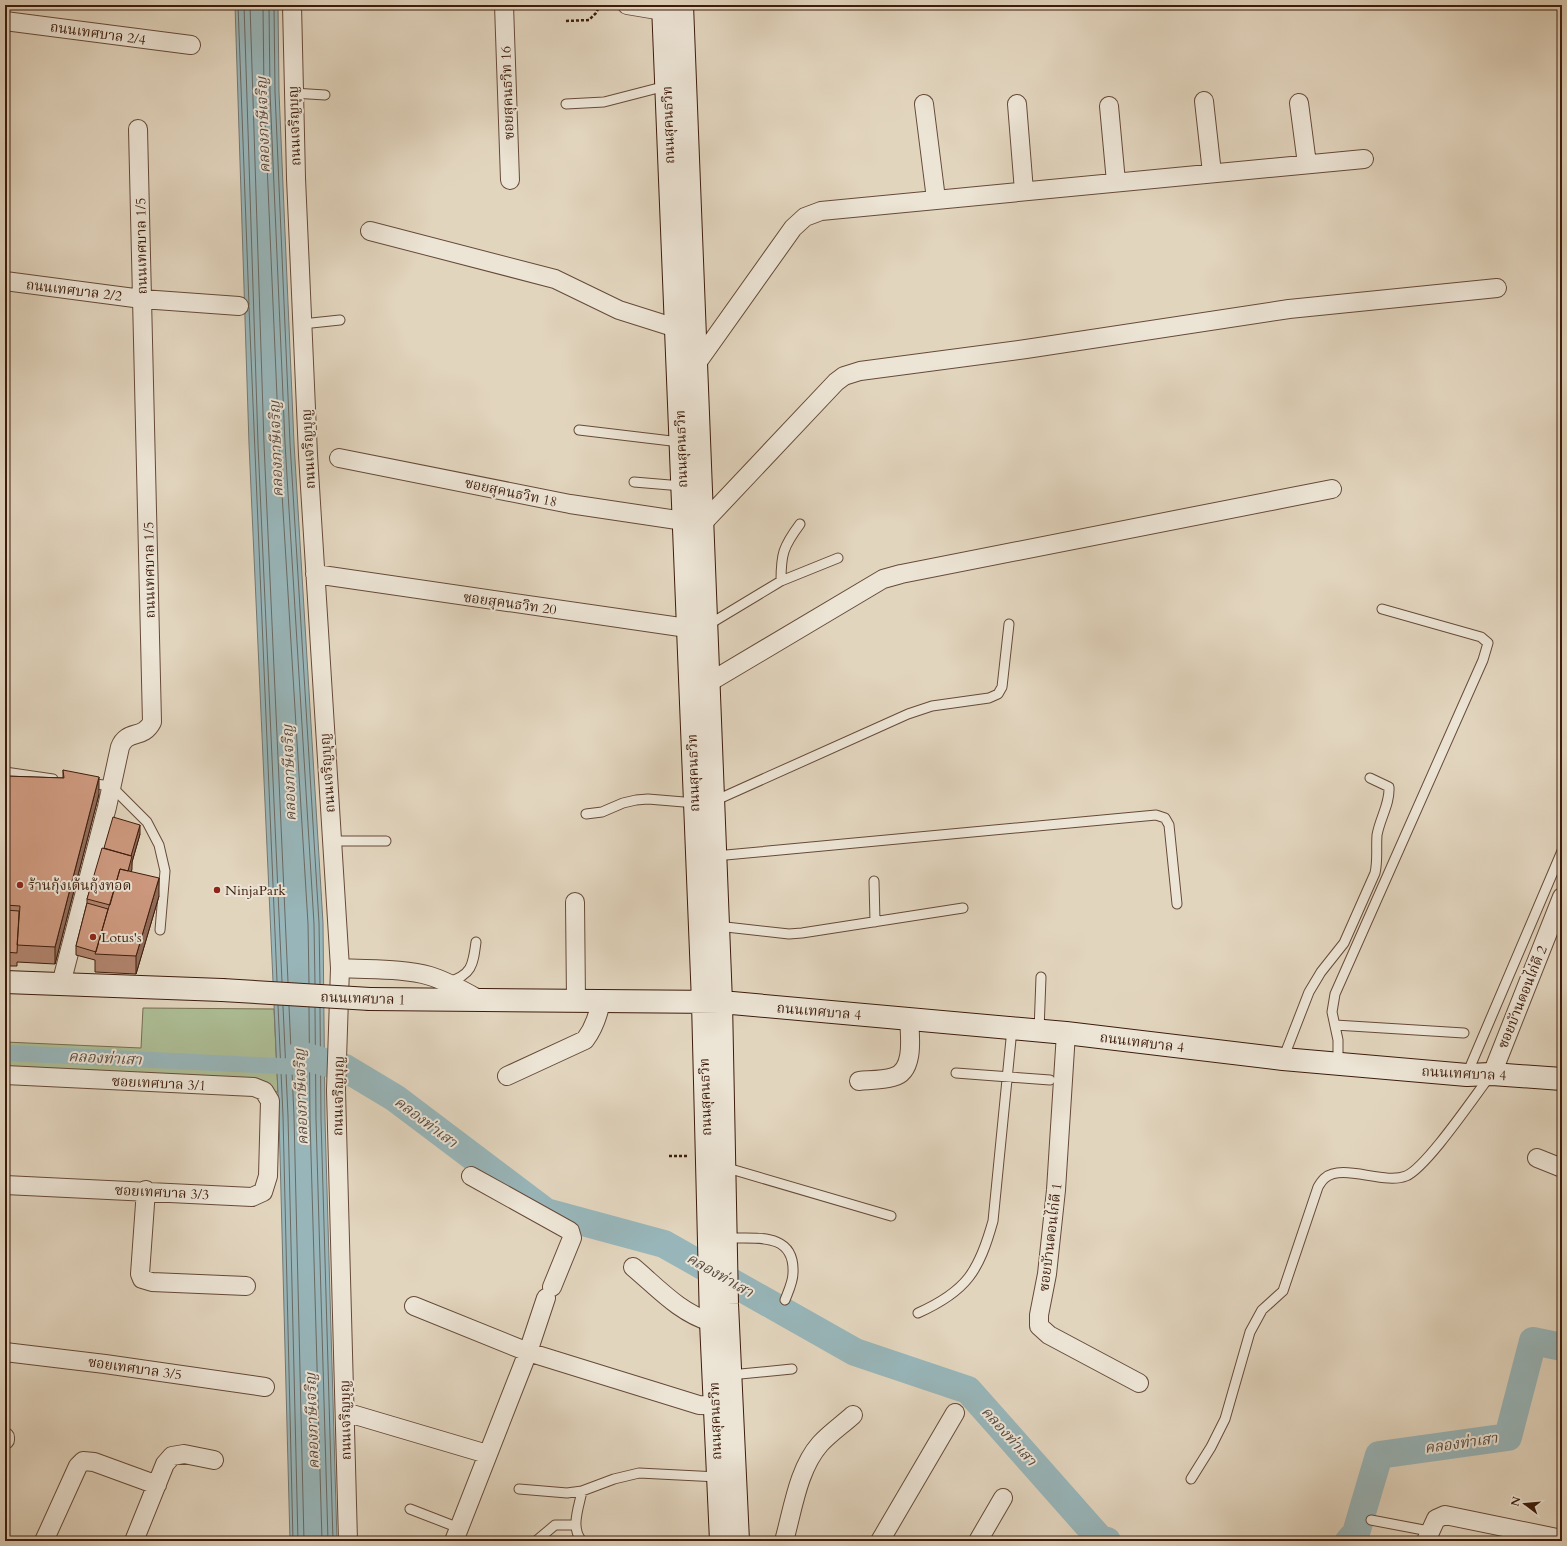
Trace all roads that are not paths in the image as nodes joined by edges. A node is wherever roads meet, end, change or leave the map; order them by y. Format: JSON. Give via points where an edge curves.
{"nodes":[{"id":1,"x":292,"y":5,"type":"edge"},
{"id":2,"x":504,"y":5,"type":"edge"},
{"id":3,"x":628,"y":5,"type":"edge"},
{"id":4,"x":670,"y":7,"type":"edge"},
{"id":5,"x":5,"y":21,"type":"edge"},
{"id":6,"x":191,"y":45,"type":"dead end"},
{"id":7,"x":666,"y":86,"type":"junction"},
{"id":8,"x":293,"y":93,"type":"junction"},
{"id":9,"x":325,"y":95,"type":"dead end"},
{"id":10,"x":1204,"y":101,"type":"dead end"},
{"id":11,"x":1299,"y":103,"type":"dead end"},
{"id":12,"x":566,"y":104,"type":"dead end"},
{"id":13,"x":924,"y":104,"type":"dead end"},
{"id":14,"x":1017,"y":104,"type":"dead end"},
{"id":15,"x":1109,"y":106,"type":"dead end"},
{"id":16,"x":138,"y":129,"type":"dead end"},
{"id":17,"x":1364,"y":159,"type":"dead end"},
{"id":18,"x":1307,"y":164,"type":"junction"},
{"id":19,"x":1212,"y":173,"type":"junction"},
{"id":20,"x":510,"y":180,"type":"dead end"},
{"id":21,"x":1116,"y":182,"type":"junction"},
{"id":22,"x":1024,"y":190,"type":"junction"},
{"id":23,"x":936,"y":199,"type":"junction"},
{"id":24,"x":370,"y":231,"type":"dead end"},
{"id":25,"x":5,"y":281,"type":"edge"},
{"id":26,"x":1497,"y":288,"type":"dead end"},
{"id":27,"x":142,"y":299,"type":"junction"},
{"id":28,"x":239,"y":306,"type":"dead end"},
{"id":29,"x":340,"y":320,"type":"dead end"},
{"id":30,"x":302,"y":324,"type":"junction"},
{"id":31,"x":676,"y":328,"type":"junction"},
{"id":32,"x":696,"y":366,"type":"junction"},
{"id":33,"x":678,"y":384,"type":"junction"},
{"id":34,"x":579,"y":430,"type":"dead end"},
{"id":35,"x":680,"y":442,"type":"junction"},
{"id":36,"x":339,"y":458,"type":"dead end"},
{"id":37,"x":634,"y":482,"type":"dead end"},
{"id":38,"x":682,"y":486,"type":"junction"},
{"id":39,"x":1332,"y":489,"type":"dead end"},
{"id":40,"x":693,"y":522,"type":"junction"},
{"id":41,"x":800,"y":524,"type":"dead end"},
{"id":42,"x":838,"y":558,"type":"dead end"},
{"id":43,"x":315,"y":574,"type":"junction"},
{"id":44,"x":781,"y":581,"type":"junction"},
{"id":45,"x":1382,"y":609,"type":"dead end"},
{"id":46,"x":1009,"y":624,"type":"dead end"},
{"id":47,"x":697,"y":627,"type":"junction"},
{"id":48,"x":708,"y":683,"type":"junction"},
{"id":49,"x":5,"y":772,"type":"edge"},
{"id":50,"x":1370,"y":778,"type":"dead end"},
{"id":51,"x":66,"y":780,"type":"edge"},
{"id":52,"x":81,"y":782,"type":"edge"},
{"id":53,"x":111,"y":786,"type":"junction"},
{"id":54,"x":704,"y":802,"type":"junction"},
{"id":55,"x":586,"y":814,"type":"dead end"},
{"id":56,"x":332,"y":841,"type":"junction"},
{"id":57,"x":386,"y":841,"type":"dead end"},
{"id":58,"x":1562,"y":851,"type":"edge"},
{"id":59,"x":715,"y":856,"type":"junction"},
{"id":60,"x":874,"y":881,"type":"dead end"},
{"id":61,"x":1562,"y":897,"type":"edge"},
{"id":62,"x":575,"y":902,"type":"dead end"},
{"id":63,"x":1177,"y":904,"type":"dead end"},
{"id":64,"x":963,"y":908,"type":"dead end"},
{"id":65,"x":876,"y":922,"type":"junction"},
{"id":66,"x":709,"y":926,"type":"junction"},
{"id":67,"x":160,"y":930,"type":"dead end"},
{"id":68,"x":476,"y":942,"type":"dead end"},
{"id":69,"x":340,"y":968,"type":"junction"},
{"id":70,"x":1041,"y":976,"type":"dead end"},
{"id":71,"x":5,"y":982,"type":"edge"},
{"id":72,"x":447,"y":982,"type":"junction"},
{"id":73,"x":61,"y":984,"type":"junction"},
{"id":74,"x":480,"y":1000,"type":"junction"},
{"id":75,"x":576,"y":1001,"type":"junction"},
{"id":76,"x":601,"y":1001,"type":"junction"},
{"id":77,"x":712,"y":1002,"type":"junction"},
{"id":78,"x":909,"y":1019,"type":"junction"},
{"id":79,"x":1335,"y":1025,"type":"junction"},
{"id":80,"x":1012,"y":1029,"type":"junction"},
{"id":81,"x":1039,"y":1031,"type":"junction"},
{"id":82,"x":1464,"y":1033,"type":"dead end"},
{"id":83,"x":1066,"y":1034,"type":"junction"},
{"id":84,"x":1283,"y":1059,"type":"junction"},
{"id":85,"x":1338,"y":1064,"type":"junction"},
{"id":86,"x":956,"y":1073,"type":"dead end"},
{"id":87,"x":1492,"y":1074,"type":"junction"},
{"id":88,"x":5,"y":1075,"type":"edge"},
{"id":89,"x":1467,"y":1075,"type":"junction"},
{"id":90,"x":507,"y":1076,"type":"dead end"},
{"id":91,"x":1007,"y":1076,"type":"junction"},
{"id":92,"x":1562,"y":1079,"type":"edge"},
{"id":93,"x":1050,"y":1080,"type":"dead end"},
{"id":94,"x":859,"y":1081,"type":"dead end"},
{"id":95,"x":269,"y":1138,"type":"joint"},
{"id":96,"x":1537,"y":1158,"type":"dead end"},
{"id":97,"x":718,"y":1159,"type":"junction"},
{"id":98,"x":1562,"y":1168,"type":"edge"},
{"id":99,"x":471,"y":1176,"type":"dead end"},
{"id":100,"x":5,"y":1185,"type":"edge"},
{"id":101,"x":146,"y":1190,"type":"junction"},
{"id":102,"x":891,"y":1216,"type":"dead end"},
{"id":103,"x":720,"y":1248,"type":"junction"},
{"id":104,"x":634,"y":1267,"type":"dead end"},
{"id":105,"x":246,"y":1286,"type":"dead end"},
{"id":106,"x":785,"y":1300,"type":"dead end"},
{"id":107,"x":719,"y":1302,"type":"junction"},
{"id":108,"x":414,"y":1306,"type":"dead end"},
{"id":109,"x":918,"y":1313,"type":"dead end"},
{"id":110,"x":711,"y":1322,"type":"junction"},
{"id":111,"x":5,"y":1352,"type":"edge"},
{"id":112,"x":528,"y":1352,"type":"junction"},
{"id":113,"x":792,"y":1369,"type":"dead end"},
{"id":114,"x":730,"y":1375,"type":"junction"},
{"id":115,"x":1139,"y":1383,"type":"dead end"},
{"id":116,"x":265,"y":1387,"type":"dead end"},
{"id":117,"x":723,"y":1407,"type":"junction"},
{"id":118,"x":345,"y":1412,"type":"junction"},
{"id":119,"x":954,"y":1413,"type":"dead end"},
{"id":120,"x":853,"y":1415,"type":"dead end"},
{"id":121,"x":487,"y":1454,"type":"junction"},
{"id":122,"x":214,"y":1460,"type":"dead end"},
{"id":123,"x":726,"y":1478,"type":"junction"},
{"id":124,"x":1191,"y":1479,"type":"dead end"},
{"id":125,"x":157,"y":1486,"type":"junction"},
{"id":126,"x":519,"y":1489,"type":"dead end"},
{"id":127,"x":582,"y":1491,"type":"junction"},
{"id":128,"x":1003,"y":1498,"type":"dead end"},
{"id":129,"x":410,"y":1509,"type":"dead end"},
{"id":130,"x":1371,"y":1520,"type":"dead end"},
{"id":131,"x":575,"y":1525,"type":"junction"},
{"id":132,"x":456,"y":1534,"type":"edge"},
{"id":133,"x":1427,"y":1536,"type":"edge"},
{"id":134,"x":1562,"y":1539,"type":"edge"},
{"id":135,"x":44,"y":1541,"type":"edge"},
{"id":136,"x":134,"y":1541,"type":"edge"},
{"id":137,"x":348,"y":1541,"type":"edge"},
{"id":138,"x":536,"y":1541,"type":"edge"},
{"id":139,"x":582,"y":1541,"type":"edge"},
{"id":140,"x":721,"y":1541,"type":"edge"},
{"id":141,"x":738,"y":1541,"type":"edge"},
{"id":142,"x":784,"y":1541,"type":"edge"},
{"id":143,"x":880,"y":1541,"type":"edge"},
{"id":144,"x":978,"y":1541,"type":"edge"}],
"edges":[{"from":1,"to":8,"type":"street","name":"ถนนเจริญบุญ"},
{"from":2,"to":20,"type":"street","name":"ซอยสุคนธวิท 16"},
{"from":3,"to":4,"type":"street"},
{"from":4,"to":7,"type":"main road","name":"ถนนสุคนธวิท"},
{"from":4,"to":32,"type":"main road","name":"ถนนสุคนธวิท"},
{"from":5,"to":6,"type":"street","name":"ถนนเทศบาล 2/4"},
{"from":7,"to":12,"type":"lane","via":[[604,102]]},
{"from":7,"to":31,"type":"main road","name":"ถนนสุคนธวิท"},
{"from":8,"to":9,"type":"lane"},
{"from":8,"to":30,"type":"street","name":"ถนนเจริญบุญ"},
{"from":10,"to":19,"type":"street"},
{"from":11,"to":18,"type":"street"},
{"from":13,"to":23,"type":"street"},
{"from":14,"to":22,"type":"street"},
{"from":15,"to":21,"type":"street"},
{"from":16,"to":27,"type":"street","name":"ถนนเทศบาล 1/5"},
{"from":17,"to":18,"type":"street"},
{"from":18,"to":19,"type":"street"},
{"from":19,"to":21,"type":"street"},
{"from":21,"to":22,"type":"street"},
{"from":22,"to":23,"type":"street"},
{"from":23,"to":32,"type":"street","via":[[821,211],[805,217],[793,228]]},
{"from":24,"to":31,"type":"street","via":[[555,279],[619,310]]},
{"from":25,"to":27,"type":"street","name":"ถนนเทศบาล 2/2"},
{"from":26,"to":40,"type":"street","via":[[1289,309],[860,371],[844,376],[836,382]]},
{"from":27,"to":28,"type":"street","name":"ถนนเทศบาล 2/2"},
{"from":27,"to":53,"type":"street","name":"ถนนเทศบาล 1/5","via":[[152,722],[149,729],[140,735],[123,739]]},
{"from":29,"to":30,"type":"lane"},
{"from":30,"to":43,"type":"street","name":"ถนนเจริญบุญ"},
{"from":31,"to":33,"type":"main road","name":"ถนนสุคนธวิท"},
{"from":32,"to":33,"type":"street"},
{"from":32,"to":40,"type":"main road","name":"ถนนสุคนธวิท"},
{"from":33,"to":35,"type":"main road","name":"ถนนสุคนธวิท"},
{"from":34,"to":35,"type":"lane"},
{"from":35,"to":38,"type":"main road","name":"ถนนสุคนธวิท"},
{"from":36,"to":40,"type":"street","name":"ซอยสุคนธวิท 18","via":[[570,504]]},
{"from":37,"to":38,"type":"lane"},
{"from":38,"to":40,"type":"main road","name":"ถนนสุคนธวิท"},
{"from":39,"to":48,"type":"street","via":[[883,579]]},
{"from":40,"to":47,"type":"main road","name":"ถนนสุคนธวิท"},
{"from":41,"to":44,"type":"lane","via":[[783,552]]},
{"from":42,"to":44,"type":"lane"},
{"from":43,"to":47,"type":"street","name":"ซอยสุคนธวิท 20"},
{"from":43,"to":56,"type":"street","name":"ถนนเจริญบุญ"},
{"from":44,"to":47,"type":"lane"},
{"from":45,"to":79,"type":"lane","via":[[1481,637],[1488,643],[1483,660],[1335,994],[1332,1012]]},
{"from":46,"to":54,"type":"lane","via":[[1002,687],[998,694],[989,698],[932,706],[908,714]]},
{"from":47,"to":48,"type":"main road","name":"ถนนสุคนธวิท"},
{"from":47,"to":54,"type":"main road","name":"ถนนสุคนธวิท"},
{"from":48,"to":54,"type":"main road","name":"ถนนสุคนธวิท"},
{"from":49,"to":51,"type":"lane"},
{"from":50,"to":84,"type":"lane","via":[[1389,787],[1390,796],[1377,836],[1375,873],[1344,943],[1320,972],[1309,992]]},
{"from":52,"to":53,"type":"lane"},
{"from":53,"to":67,"type":"lane","via":[[147,822],[159,845],[165,871]]},
{"from":53,"to":73,"type":"street","name":"ถนนเทศบาล 1/5"},
{"from":54,"to":55,"type":"lane","via":[[636,800],[602,812]]},
{"from":54,"to":59,"type":"main road","name":"ถนนสุคนธวิท"},
{"from":54,"to":66,"type":"main road","name":"ถนนสุคนธวิท"},
{"from":56,"to":57,"type":"lane"},
{"from":56,"to":69,"type":"street","name":"ถนนเจริญบุญ"},
{"from":58,"to":89,"type":"lane"},
{"from":59,"to":63,"type":"lane","via":[[1156,815],[1165,818],[1169,825]]},
{"from":59,"to":66,"type":"main road","name":"ถนนสุคนธวิท"},
{"from":60,"to":65,"type":"lane"},
{"from":61,"to":87,"type":"street","name":"ซอยบัานดอนไก่ดี 2"},
{"from":62,"to":75,"type":"street"},
{"from":64,"to":65,"type":"lane"},
{"from":65,"to":66,"type":"lane","via":[[789,934]]},
{"from":66,"to":77,"type":"main road","name":"ถนนสุคนธวิท"},
{"from":68,"to":72,"type":"lane","via":[[474,958],[468,971],[461,978]]},
{"from":69,"to":72,"type":"street","via":[[416,973]]},
{"from":69,"to":118,"type":"street","name":"ถนนเจริญบุญ","via":[[337,1076]]},
{"from":70,"to":81,"type":"lane"},
{"from":71,"to":73,"type":"main road","name":"ถนนเทศบาล 1"},
{"from":72,"to":74,"type":"street"},
{"from":73,"to":74,"type":"main road","name":"ถนนเทศบาล 1","bridge":true,"via":[[370,999]]},
{"from":74,"to":75,"type":"main road","name":"ถนนเทศบาล 1"},
{"from":75,"to":76,"type":"main road","name":"ถนนเทศบาล 1"},
{"from":76,"to":77,"type":"main road","name":"ถนนเทศบาล 1"},
{"from":76,"to":90,"type":"street","via":[[598,1018],[585,1040]]},
{"from":77,"to":78,"type":"main road","name":"ถนนเทศบาล 4"},
{"from":77,"to":97,"type":"main road","name":"ถนนสุคนธวิท"},
{"from":78,"to":80,"type":"main road","name":"ถนนเทศบาล 4"},
{"from":78,"to":94,"type":"street","via":[[910,1047],[901,1074]]},
{"from":79,"to":82,"type":"lane"},
{"from":79,"to":85,"type":"lane"},
{"from":80,"to":81,"type":"main road","name":"ถนนเทศบาล 4"},
{"from":80,"to":91,"type":"lane"},
{"from":81,"to":83,"type":"main road","name":"ถนนเทศบาล 4"},
{"from":83,"to":84,"type":"main road","name":"ถนนเทศบาล 4"},
{"from":83,"to":115,"type":"street","name":"ซอยบัานดอนไก่ดี 1","via":[[1056,1190],[1039,1326],[1048,1335]]},
{"from":84,"to":85,"type":"main road","name":"ถนนเทศบาล 4"},
{"from":85,"to":89,"type":"main road","name":"ถนนเทศบาล 4"},
{"from":86,"to":91,"type":"lane"},
{"from":87,"to":89,"type":"main road","name":"ถนนเทศบาล 4"},
{"from":87,"to":92,"type":"main road","name":"ถนนเทศบาล 4"},
{"from":87,"to":124,"type":"lane","via":[[1418,1169],[1394,1179],[1336,1172],[1326,1177],[1318,1187],[1283,1291],[1262,1310],[1250,1332],[1225,1419]]},
{"from":88,"to":95,"type":"street","name":"ซอยเทศบาล 3/1","via":[[254,1087],[264,1091],[270,1101]]},
{"from":91,"to":93,"type":"lane"},
{"from":91,"to":109,"type":"lane","via":[[993,1221],[984,1251],[973,1273],[956,1292]]},
{"from":95,"to":101,"type":"street","name":"ซอยเทศบาล 3/3","via":[[268,1176],[263,1192],[252,1197]]},
{"from":96,"to":98,"type":"street"},
{"from":97,"to":102,"type":"lane"},
{"from":97,"to":103,"type":"main road","name":"ถนนสุคนธวิท"},
{"from":99,"to":112,"type":"street","via":[[570,1231],[572,1238]]},
{"from":100,"to":101,"type":"street","name":"ซอยเทศบาล 3/3"},
{"from":101,"to":105,"type":"street","via":[[140,1274],[142,1280]]},
{"from":103,"to":106,"type":"lane","via":[[770,1239],[784,1245],[792,1259],[793,1275]]},
{"from":103,"to":107,"type":"main road","name":"ถนนสุคนธวิท"},
{"from":104,"to":110,"type":"street","via":[[682,1309],[697,1318]]},
{"from":107,"to":110,"type":"main road","name":"ถนนสุคนธวิท"},
{"from":107,"to":114,"type":"main road","name":"ถนนสุคนธวิท"},
{"from":108,"to":112,"type":"street"},
{"from":110,"to":117,"type":"main road","name":"ถนนสุคนธวิท"},
{"from":111,"to":116,"type":"street","name":"ซอยเทศบาล 3/5"},
{"from":112,"to":117,"type":"street","via":[[664,1396],[699,1405]]},
{"from":112,"to":121,"type":"street"},
{"from":113,"to":114,"type":"lane"},
{"from":114,"to":117,"type":"main road","name":"ถนนสุคนธวิท"},
{"from":117,"to":123,"type":"main road","name":"ถนนสุคนธวิท"},
{"from":118,"to":121,"type":"street"},
{"from":118,"to":137,"type":"street","name":"ถนนเจริญบุญ"},
{"from":119,"to":143,"type":"street"},
{"from":120,"to":142,"type":"street","via":[[811,1456]]},
{"from":121,"to":132,"type":"street"},
{"from":122,"to":125,"type":"street","via":[[184,1454],[172,1456],[165,1464]]},
{"from":123,"to":127,"type":"lane","via":[[639,1473]]},
{"from":123,"to":140,"type":"main road","name":"ถนนสุคนธวิท"},
{"from":123,"to":141,"type":"main road","name":"ถนนสุคนธวิท"},
{"from":125,"to":135,"type":"street","via":[[94,1462],[83,1461],[78,1466]]},
{"from":125,"to":136,"type":"street"},
{"from":126,"to":127,"type":"lane","via":[[548,1493]]},
{"from":127,"to":131,"type":"lane"},
{"from":128,"to":144,"type":"street"},
{"from":129,"to":132,"type":"lane"},
{"from":130,"to":133,"type":"lane"},
{"from":131,"to":138,"type":"lane","via":[[556,1525]]},
{"from":131,"to":139,"type":"lane","via":[[578,1537]]},
{"from":133,"to":134,"type":"street","via":[[1436,1519],[1445,1515]]}]}
